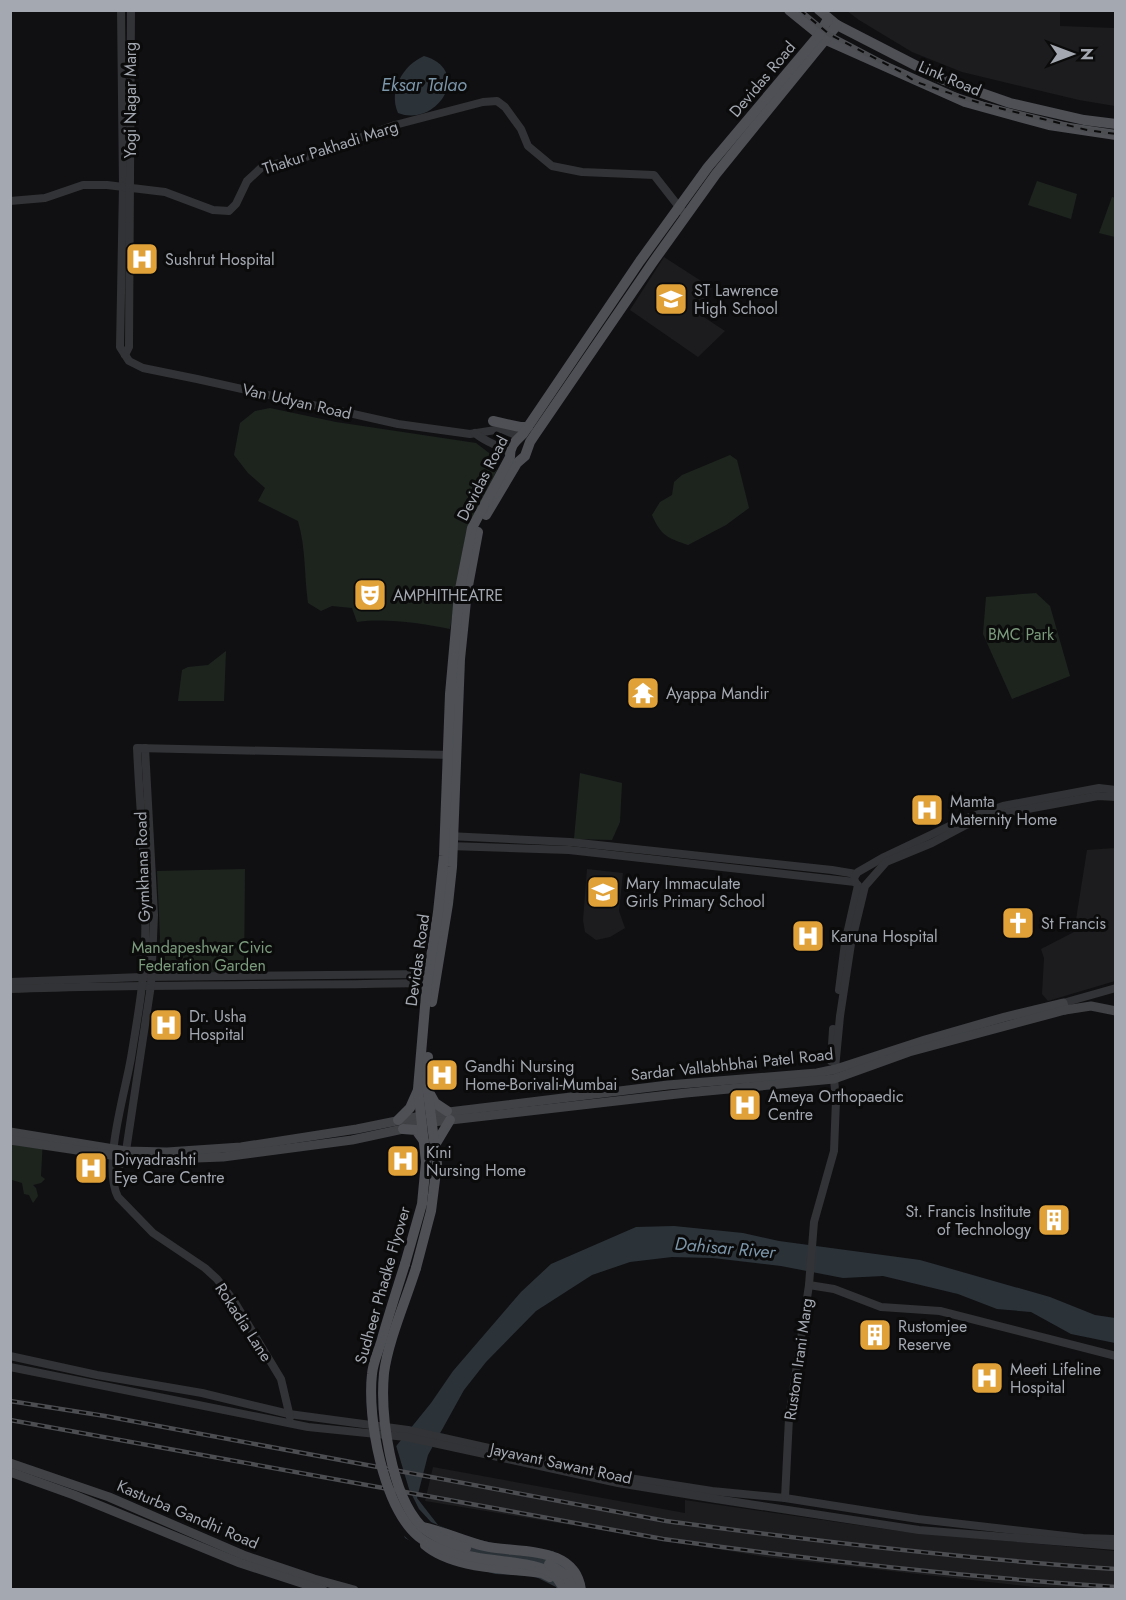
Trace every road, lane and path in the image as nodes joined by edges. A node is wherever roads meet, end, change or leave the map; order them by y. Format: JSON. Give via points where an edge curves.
{"nodes":[{"id":1,"x":121,"y":10,"type":"edge"},
{"id":2,"x":131,"y":10,"type":"edge"},
{"id":3,"x":789,"y":10,"type":"edge"},
{"id":4,"x":819,"y":10,"type":"edge"},
{"id":5,"x":833,"y":22,"type":"junction"},
{"id":6,"x":126,"y":27,"type":"junction"},
{"id":7,"x":822,"y":38,"type":"junction"},
{"id":8,"x":1116,"y":124,"type":"edge"},
{"id":9,"x":1116,"y":135,"type":"edge"},
{"id":10,"x":126,"y":187,"type":"junction"},
{"id":11,"x":10,"y":201,"type":"edge"},
{"id":12,"x":683,"y":212,"type":"junction"},
{"id":13,"x":493,"y":421,"type":"dead end"},
{"id":14,"x":528,"y":427,"type":"junction"},
{"id":15,"x":475,"y":433,"type":"junction"},
{"id":16,"x":525,"y":439,"type":"junction"},
{"id":17,"x":512,"y":458,"type":"junction"},
{"id":18,"x":452,"y":755,"type":"junction"},
{"id":19,"x":1116,"y":790,"type":"edge"},
{"id":20,"x":1116,"y":797,"type":"edge"},
{"id":21,"x":449,"y":841,"type":"junction"},
{"id":22,"x":861,"y":880,"type":"junction"},
{"id":23,"x":428,"y":979,"type":"junction"},
{"id":24,"x":147,"y":981,"type":"junction"},
{"id":25,"x":10,"y":982,"type":"edge"},
{"id":26,"x":1116,"y":988,"type":"edge"},
{"id":27,"x":10,"y":989,"type":"edge"},
{"id":28,"x":1064,"y":1006,"type":"junction"},
{"id":29,"x":1116,"y":1011,"type":"edge"},
{"id":30,"x":130,"y":1059,"type":"junction"},
{"id":31,"x":140,"y":1060,"type":"junction"},
{"id":32,"x":834,"y":1073,"type":"junction"},
{"id":33,"x":423,"y":1087,"type":"junction"},
{"id":34,"x":448,"y":1116,"type":"junction"},
{"id":35,"x":427,"y":1119,"type":"junction"},
{"id":36,"x":401,"y":1124,"type":"junction"},
{"id":37,"x":10,"y":1132,"type":"edge"},
{"id":38,"x":10,"y":1140,"type":"edge"},
{"id":39,"x":424,"y":1141,"type":"junction"},
{"id":40,"x":435,"y":1145,"type":"junction"},
{"id":41,"x":113,"y":1153,"type":"junction"},
{"id":42,"x":124,"y":1154,"type":"junction"},
{"id":43,"x":113,"y":1180,"type":"junction"},
{"id":44,"x":809,"y":1285,"type":"junction"},
{"id":45,"x":10,"y":1356,"type":"edge"},
{"id":46,"x":1116,"y":1356,"type":"edge"},
{"id":47,"x":10,"y":1367,"type":"edge"},
{"id":48,"x":290,"y":1419,"type":"junction"},
{"id":49,"x":449,"y":1442,"type":"junction"},
{"id":50,"x":10,"y":1463,"type":"edge"},
{"id":51,"x":10,"y":1472,"type":"edge"},
{"id":52,"x":102,"y":1495,"type":"junction"},
{"id":53,"x":785,"y":1498,"type":"junction"},
{"id":54,"x":98,"y":1505,"type":"junction"},
{"id":55,"x":420,"y":1532,"type":"junction"},
{"id":56,"x":1116,"y":1539,"type":"edge"},
{"id":57,"x":1116,"y":1546,"type":"edge"},
{"id":58,"x":323,"y":1590,"type":"edge"},
{"id":59,"x":354,"y":1590,"type":"edge"},
{"id":60,"x":558,"y":1590,"type":"edge"},
{"id":61,"x":564,"y":1590,"type":"edge"},
{"id":62,"x":573,"y":1590,"type":"edge"},
{"id":63,"x":581,"y":1590,"type":"edge"}],
"edges":[{"from":1,"to":6,"type":"street","name":"Yogi Nagar Marg"},
{"from":2,"to":6,"type":"street","name":"Yogi Nagar Marg"},
{"from":3,"to":7,"type":"main road","name":"Link Road"},
{"from":4,"to":5,"type":"main road","name":"Link Road"},
{"from":5,"to":7,"type":"main road","name":"Devidas Road"},
{"from":5,"to":8,"type":"main road","name":"Link Road","via":[[944,80],[991,98]]},
{"from":6,"to":10,"type":"street","name":"Yogi Nagar Marg"},
{"from":7,"to":9,"type":"main road","name":"Link Road","via":[[965,102],[1049,124]]},
{"from":7,"to":12,"type":"main road","name":"Devidas Road"},
{"from":10,"to":11,"type":"street","via":[[83,185],[45,198]]},
{"from":10,"to":12,"type":"street","name":"Thakur Pakhadi Marg","via":[[165,192],[213,210],[229,211],[262,167],[306,157],[395,125],[497,101],[521,129],[528,146],[552,165],[582,172],[654,175]]},
{"from":10,"to":15,"type":"street","name":"Van Udyan Road","via":[[129,347],[125,355],[129,361],[142,368],[398,424]]},
{"from":12,"to":14,"type":"main road","name":"Devidas Road","via":[[642,259]]},
{"from":12,"to":16,"type":"main road","name":"Devidas Road","via":[[665,246]]},
{"from":13,"to":14,"type":"main road"},
{"from":14,"to":16,"type":"main road","name":"Devidas Road"},
{"from":15,"to":16,"type":"street","name":"Van Udyan Road","via":[[502,429]]},
{"from":15,"to":17,"type":"street","name":"Van Udyan Road"},
{"from":16,"to":17,"type":"main road","name":"Devidas Road","via":[[512,445]]},
{"from":16,"to":17,"type":"main road","name":"Devidas Road","via":[[525,456]]},
{"from":17,"to":18,"type":"main road","name":"Devidas Road","via":[[472,528],[466,553],[454,635]]},
{"from":18,"to":21,"type":"main road","name":"Devidas Road"},
{"from":18,"to":24,"type":"street","name":"Gymkhana Road","via":[[141,748]]},
{"from":19,"to":22,"type":"street","via":[[1099,788],[1003,806],[964,819],[884,857]]},
{"from":20,"to":22,"type":"street","via":[[1098,796],[1006,813],[966,825],[886,862]]},
{"from":21,"to":22,"type":"street","via":[[570,842],[630,853]]},
{"from":21,"to":23,"type":"main road","name":"Devidas Road"},
{"from":21,"to":33,"type":"main road","name":"Devidas Road","via":[[448,904]]},
{"from":22,"to":32,"type":"street","via":[[845,943],[831,1048]]},
{"from":23,"to":24,"type":"street","via":[[307,986]]},
{"from":23,"to":33,"type":"main road","name":"Devidas Road"},
{"from":24,"to":25,"type":"street"},
{"from":24,"to":27,"type":"street"},
{"from":24,"to":30,"type":"street","name":"Rokadia Lane"},
{"from":24,"to":31,"type":"street"},
{"from":26,"to":28,"type":"street"},
{"from":28,"to":29,"type":"main road","name":"Sardar Vallabhbhai Patel Road"},
{"from":28,"to":32,"type":"main road","name":"Sardar Vallabhbhai Patel Road"},
{"from":30,"to":31,"type":"street"},
{"from":30,"to":41,"type":"street","name":"Rokadia Lane"},
{"from":31,"to":42,"type":"street"},
{"from":32,"to":34,"type":"main road","name":"Sardar Vallabhbhai Patel Road","via":[[686,1093]]},
{"from":32,"to":44,"type":"street","via":[[834,1151],[814,1222]]},
{"from":33,"to":34,"type":"main road"},
{"from":33,"to":35,"type":"main road","name":"Devidas Road"},
{"from":33,"to":36,"type":"main road"},
{"from":34,"to":35,"type":"main road","name":"Sardar Vallabhbhai Patel Road"},
{"from":34,"to":40,"type":"main road"},
{"from":35,"to":36,"type":"main road"},
{"from":35,"to":39,"type":"main road","name":"Sudheer Phadke Flyover"},
{"from":35,"to":40,"type":"main road","name":"Sudheer Phadke Flyover"},
{"from":36,"to":39,"type":"main road","via":[[416,1130]]},
{"from":36,"to":42,"type":"main road","via":[[241,1147]]},
{"from":37,"to":41,"type":"main road"},
{"from":38,"to":41,"type":"main road"},
{"from":39,"to":55,"type":"main road","name":"Sudheer Phadke Flyover","bridge":true,"via":[[422,1204],[372,1372],[371,1391],[374,1436],[381,1465],[397,1509]]},
{"from":40,"to":55,"type":"main road","name":"Sudheer Phadke Flyover","bridge":true,"via":[[437,1164],[431,1211],[384,1373],[389,1456]]},
{"from":41,"to":42,"type":"main road"},
{"from":41,"to":43,"type":"street","name":"Rokadia Lane"},
{"from":42,"to":43,"type":"street"},
{"from":43,"to":48,"type":"street","name":"Rokadia Lane","via":[[118,1197],[153,1233],[218,1279],[281,1379]]},
{"from":44,"to":46,"type":"street","name":"Rustom Irani Marg","via":[[834,1289],[881,1307],[940,1311]]},
{"from":44,"to":53,"type":"street","name":"Rustom Irani Marg","via":[[789,1418]]},
{"from":45,"to":48,"type":"street","name":"Jayavant Sawant Road","via":[[202,1393]]},
{"from":47,"to":48,"type":"street","name":"Jayavant Sawant Road"},
{"from":48,"to":49,"type":"street","name":"Jayavant Sawant Road","via":[[308,1428],[407,1434]]},
{"from":49,"to":53,"type":"street","name":"Jayavant Sawant Road","via":[[616,1476]]},
{"from":49,"to":57,"type":"street","name":"Jayavant Sawant Road","via":[[618,1483],[716,1499],[920,1530]]},
{"from":50,"to":52,"type":"main road","name":"Kasturba Gandhi Road"},
{"from":51,"to":54,"type":"main road","name":"Kasturba Gandhi Road"},
{"from":52,"to":54,"type":"main road"},
{"from":52,"to":59,"type":"main road","name":"Kasturba Gandhi Road","via":[[232,1551]]},
{"from":53,"to":56,"type":"street","name":"Jayavant Sawant Road","via":[[918,1519]]},
{"from":54,"to":58,"type":"main road","name":"Kasturba Gandhi Road","via":[[240,1563]]},
{"from":55,"to":60,"type":"main road","bridge":true,"via":[[433,1551],[463,1562],[546,1575],[555,1581]]},
{"from":55,"to":61,"type":"main road","name":"Sudheer Phadke Flyover","bridge":true,"via":[[447,1550],[540,1568],[552,1573]]},
{"from":55,"to":62,"type":"main road","name":"Sudheer Phadke Flyover","bridge":true,"via":[[468,1549],[546,1563],[567,1576]]},
{"from":55,"to":63,"type":"main road","via":[[435,1529],[491,1547],[558,1557],[576,1574]]}]}
